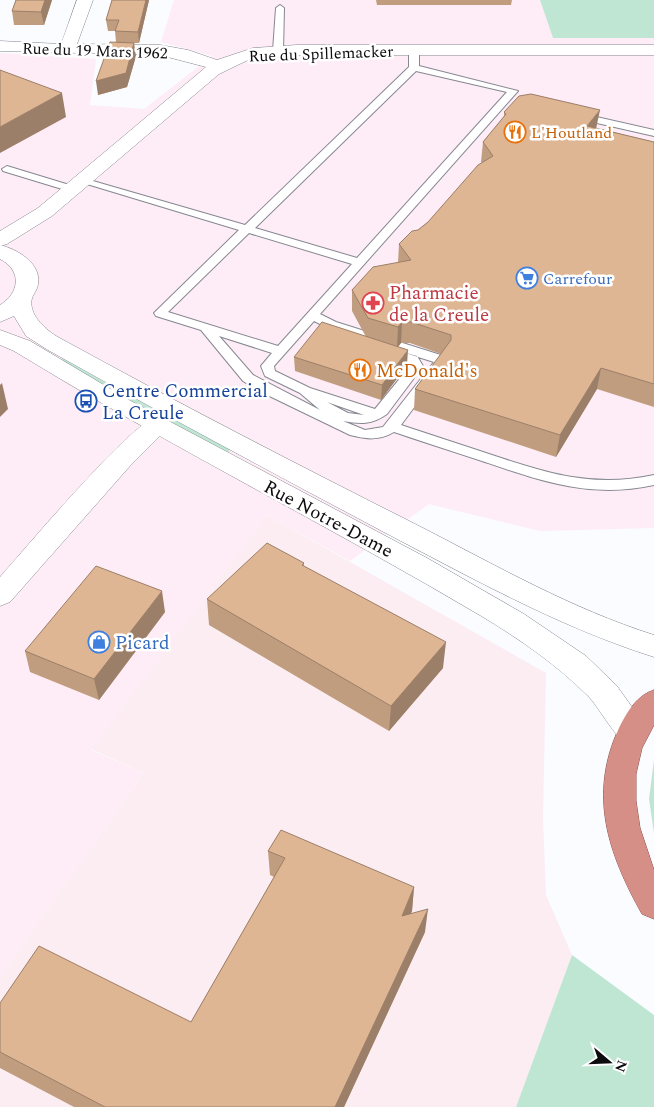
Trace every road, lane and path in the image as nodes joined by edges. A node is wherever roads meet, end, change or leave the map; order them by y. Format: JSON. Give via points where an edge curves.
{"nodes":[{"id":1,"x":84,"y":0,"type":"edge"},
{"id":2,"x":280,"y":8,"type":"dead end"},
{"id":3,"x":0,"y":46,"type":"edge"},
{"id":4,"x":67,"y":49,"type":"junction"},
{"id":5,"x":414,"y":50,"type":"junction"},
{"id":6,"x":654,"y":50,"type":"edge"},
{"id":7,"x":278,"y":51,"type":"junction"},
{"id":8,"x":218,"y":66,"type":"junction"},
{"id":9,"x":414,"y":68,"type":"junction"},
{"id":10,"x":570,"y":114,"type":"edge"},
{"id":11,"x":654,"y":133,"type":"edge"},
{"id":12,"x":6,"y":169,"type":"dead end"},
{"id":13,"x":77,"y":185,"type":"junction"},
{"id":14,"x":45,"y":212,"type":"junction"},
{"id":15,"x":247,"y":229,"type":"junction"},
{"id":16,"x":0,"y":240,"type":"edge"},
{"id":17,"x":0,"y":251,"type":"edge"},
{"id":18,"x":359,"y":262,"type":"junction"},
{"id":19,"x":22,"y":264,"type":"junction"},
{"id":20,"x":21,"y":298,"type":"junction"},
{"id":21,"x":312,"y":315,"type":"junction"},
{"id":22,"x":0,"y":316,"type":"edge"},
{"id":23,"x":332,"y":325,"type":"junction"},
{"id":24,"x":206,"y":327,"type":"junction"},
{"id":25,"x":0,"y":337,"type":"edge"},
{"id":26,"x":279,"y":351,"type":"junction"},
{"id":27,"x":156,"y":425,"type":"junction"},
{"id":28,"x":392,"y":427,"type":"junction"},
{"id":29,"x":654,"y":480,"type":"edge"},
{"id":30,"x":0,"y":595,"type":"edge"},
{"id":31,"x":654,"y":646,"type":"edge"},
{"id":32,"x":654,"y":702,"type":"edge"},
{"id":33,"x":633,"y":732,"type":"junction"},
{"id":34,"x":654,"y":903,"type":"edge"}],
"edges":[{"from":1,"to":4,"type":"street"},
{"from":2,"to":7,"type":"lane"},
{"from":3,"to":4,"type":"street","name":"Rue du 19 Mars 1962"},
{"from":4,"to":8,"type":"street","name":"Rue du 19 Mars 1962","via":[[160,50]]},
{"from":5,"to":6,"type":"street","name":"Rue du Spillemacker"},
{"from":5,"to":7,"type":"street","name":"Rue du Spillemacker"},
{"from":5,"to":9,"type":"lane"},
{"from":7,"to":8,"type":"street","name":"Rue du Spillemacker","via":[[238,56]]},
{"from":8,"to":13,"type":"street","name":"Rue du Spillemacker"},
{"from":9,"to":15,"type":"lane"},
{"from":9,"to":18,"type":"lane","via":[[513,91],[509,100]]},
{"from":10,"to":11,"type":"lane"},
{"from":12,"to":13,"type":"lane"},
{"from":13,"to":14,"type":"street","name":"Rue du Spillemacker"},
{"from":13,"to":15,"type":"lane"},
{"from":14,"to":16,"type":"street","name":"Rue du Spillemacker"},
{"from":14,"to":19,"type":"street","name":"Rue du Spillemacker","via":[[26,240]]},
{"from":15,"to":18,"type":"lane"},
{"from":15,"to":24,"type":"lane","via":[[160,313]]},
{"from":17,"to":19,"type":"street"},
{"from":18,"to":21,"type":"lane"},
{"from":19,"to":20,"type":"street","name":"Rue du Spillemacker","via":[[28,283]]},
{"from":20,"to":22,"type":"street"},
{"from":20,"to":31,"type":"street","name":"Rue Notre-Dame","via":[[29,326],[65,350],[381,519],[550,604],[601,629]]},
{"from":21,"to":23,"type":"lane"},
{"from":21,"to":26,"type":"lane"},
{"from":23,"to":26,"type":"lane","via":[[346,338],[408,357],[417,363],[378,414],[305,390],[268,370]]},
{"from":23,"to":28,"type":"lane","via":[[442,360]]},
{"from":24,"to":26,"type":"lane"},
{"from":24,"to":28,"type":"lane","via":[[248,378],[262,387],[355,432],[379,434]]},
{"from":25,"to":27,"type":"street","name":"Rue Notre-Dame","via":[[22,346]]},
{"from":27,"to":30,"type":"street"},
{"from":27,"to":33,"type":"street","name":"Rue Notre-Dame","via":[[417,565],[536,636],[591,680]]},
{"from":28,"to":29,"type":"lane","via":[[571,483],[613,487]]},
{"from":32,"to":33,"type":"highway"},
{"from":33,"to":34,"type":"highway","via":[[621,767],[619,807],[637,873]]}]}
